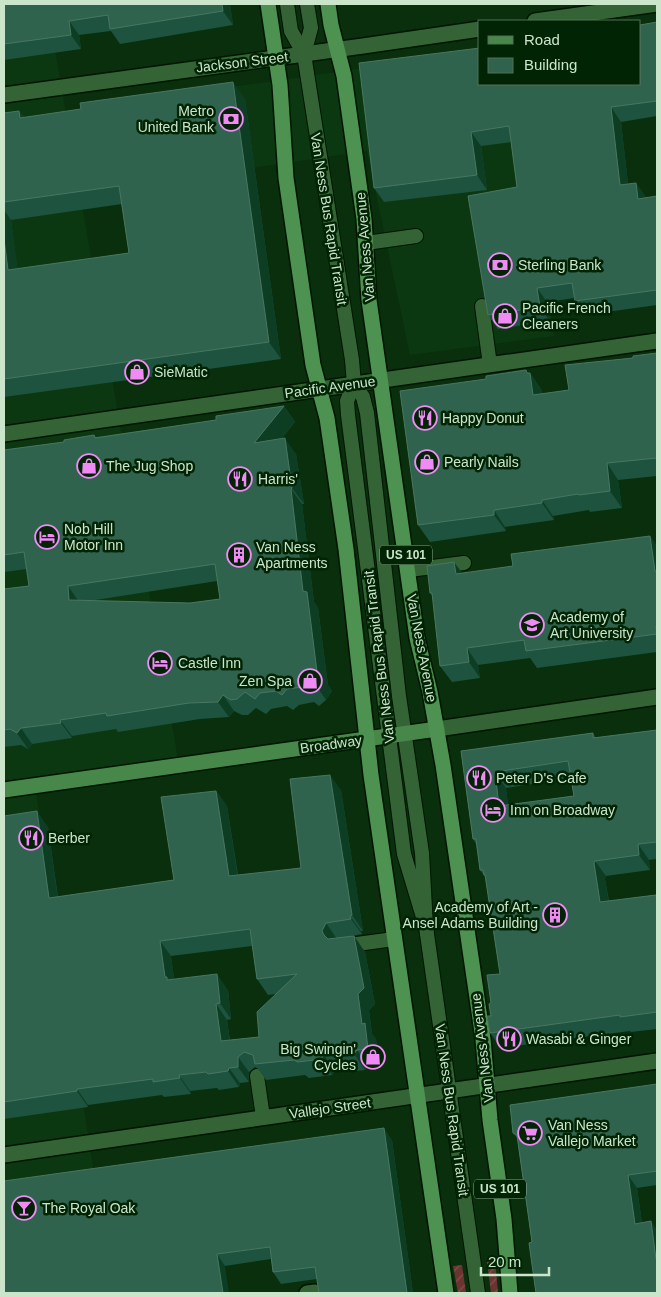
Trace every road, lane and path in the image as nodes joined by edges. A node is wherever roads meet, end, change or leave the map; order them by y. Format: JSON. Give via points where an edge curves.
{"nodes":[{"id":1,"x":268,"y":4,"type":"edge"},
{"id":2,"x":287,"y":4,"type":"edge"},
{"id":3,"x":307,"y":4,"type":"edge"},
{"id":4,"x":328,"y":4,"type":"edge"},
{"id":5,"x":657,"y":4,"type":"edge"},
{"id":6,"x":542,"y":20,"type":"edge"},
{"id":7,"x":478,"y":29,"type":"edge"},
{"id":8,"x":337,"y":50,"type":"junction"},
{"id":9,"x":304,"y":54,"type":"junction"},
{"id":10,"x":276,"y":58,"type":"junction"},
{"id":11,"x":4,"y":95,"type":"edge"},
{"id":12,"x":416,"y":236,"type":"dead end"},
{"id":13,"x":366,"y":243,"type":"junction"},
{"id":14,"x":482,"y":306,"type":"edge"},
{"id":15,"x":657,"y":341,"type":"edge"},
{"id":16,"x":490,"y":365,"type":"junction"},
{"id":17,"x":381,"y":380,"type":"junction"},
{"id":18,"x":354,"y":384,"type":"junction"},
{"id":19,"x":319,"y":389,"type":"junction"},
{"id":20,"x":4,"y":434,"type":"edge"},
{"id":21,"x":464,"y":563,"type":"dead end"},
{"id":22,"x":408,"y":570,"type":"junction"},
{"id":23,"x":657,"y":697,"type":"edge"},
{"id":24,"x":437,"y":729,"type":"junction"},
{"id":25,"x":404,"y":734,"type":"junction"},
{"id":26,"x":388,"y":736,"type":"junction"},
{"id":27,"x":366,"y":739,"type":"junction"},
{"id":28,"x":4,"y":790,"type":"edge"},
{"id":29,"x":426,"y":927,"type":"junction"},
{"id":30,"x":394,"y":939,"type":"junction"},
{"id":31,"x":342,"y":946,"type":"edge"},
{"id":32,"x":657,"y":1061,"type":"edge"},
{"id":33,"x":257,"y":1076,"type":"edge"},
{"id":34,"x":487,"y":1085,"type":"junction"},
{"id":35,"x":449,"y":1091,"type":"junction"},
{"id":36,"x":417,"y":1095,"type":"junction"},
{"id":37,"x":263,"y":1118,"type":"junction"},
{"id":38,"x":4,"y":1155,"type":"edge"},
{"id":39,"x":446,"y":1293,"type":"edge"},
{"id":40,"x":478,"y":1293,"type":"edge"},
{"id":41,"x":510,"y":1293,"type":"edge"}],
"edges":[{"from":1,"to":10,"type":"highway"},
{"from":2,"to":9,"type":"lane","name":"Van Ness Bus Rapid Transit","via":[[291,31]]},
{"from":3,"to":9,"type":"lane","name":"Van Ness Bus Rapid Transit","via":[[311,28]]},
{"from":4,"to":8,"type":"highway","name":"Van Ness Avenue","number":"US 101"},
{"from":5,"to":6,"type":"street"},
{"from":7,"to":8,"type":"street","name":"Jackson Street"},
{"from":8,"to":9,"type":"street","name":"Jackson Street"},
{"from":8,"to":13,"type":"highway","name":"Van Ness Avenue","number":"US 101","via":[[344,76]]},
{"from":9,"to":10,"type":"street","name":"Jackson Street"},
{"from":9,"to":18,"type":"lane","name":"Van Ness Bus Rapid Transit"},
{"from":10,"to":11,"type":"street","name":"Jackson Street"},
{"from":10,"to":19,"type":"highway","via":[[286,178]]},
{"from":12,"to":13,"type":"lane"},
{"from":13,"to":17,"type":"highway","name":"Van Ness Avenue","number":"US 101","via":[[369,300]]},
{"from":14,"to":16,"type":"lane"},
{"from":15,"to":16,"type":"street","name":"Pacific Avenue"},
{"from":16,"to":17,"type":"street","name":"Pacific Avenue"},
{"from":17,"to":18,"type":"street","name":"Pacific Avenue"},
{"from":17,"to":22,"type":"highway","name":"Van Ness Avenue","number":"US 101"},
{"from":18,"to":19,"type":"street","name":"Pacific Avenue"},
{"from":18,"to":25,"type":"lane","name":"Van Ness Bus Rapid Transit","via":[[363,397],[367,412]]},
{"from":18,"to":26,"type":"lane","name":"Van Ness Bus Rapid Transit","via":[[347,401],[348,415]]},
{"from":19,"to":20,"type":"street","name":"Pacific Avenue"},
{"from":19,"to":27,"type":"highway","via":[[327,418],[344,540]]},
{"from":21,"to":22,"type":"lane"},
{"from":22,"to":24,"type":"highway","name":"Van Ness Avenue","number":"US 101"},
{"from":23,"to":24,"type":"street","name":"Broadway"},
{"from":24,"to":25,"type":"main road","name":"Broadway"},
{"from":24,"to":34,"type":"highway","name":"Van Ness Avenue","number":"US 101"},
{"from":25,"to":26,"type":"main road","name":"Broadway"},
{"from":25,"to":29,"type":"lane","name":"Van Ness Bus Rapid Transit","via":[[422,853]]},
{"from":26,"to":27,"type":"main road","name":"Broadway"},
{"from":26,"to":29,"type":"lane","name":"Van Ness Bus Rapid Transit","via":[[404,854]]},
{"from":27,"to":28,"type":"main road","name":"Broadway"},
{"from":27,"to":30,"type":"highway"},
{"from":29,"to":35,"type":"lane","name":"Van Ness Bus Rapid Transit"},
{"from":30,"to":31,"type":"lane"},
{"from":30,"to":36,"type":"highway"},
{"from":32,"to":34,"type":"street","name":"Vallejo Street"},
{"from":33,"to":37,"type":"lane"},
{"from":34,"to":35,"type":"street","name":"Vallejo Street"},
{"from":34,"to":41,"type":"highway","name":"Van Ness Avenue","number":"US 101"},
{"from":35,"to":36,"type":"street","name":"Vallejo Street"},
{"from":35,"to":40,"type":"lane","name":"Van Ness Bus Rapid Transit"},
{"from":36,"to":37,"type":"street","name":"Vallejo Street"},
{"from":36,"to":39,"type":"highway"},
{"from":37,"to":38,"type":"street","name":"Vallejo Street"}]}
